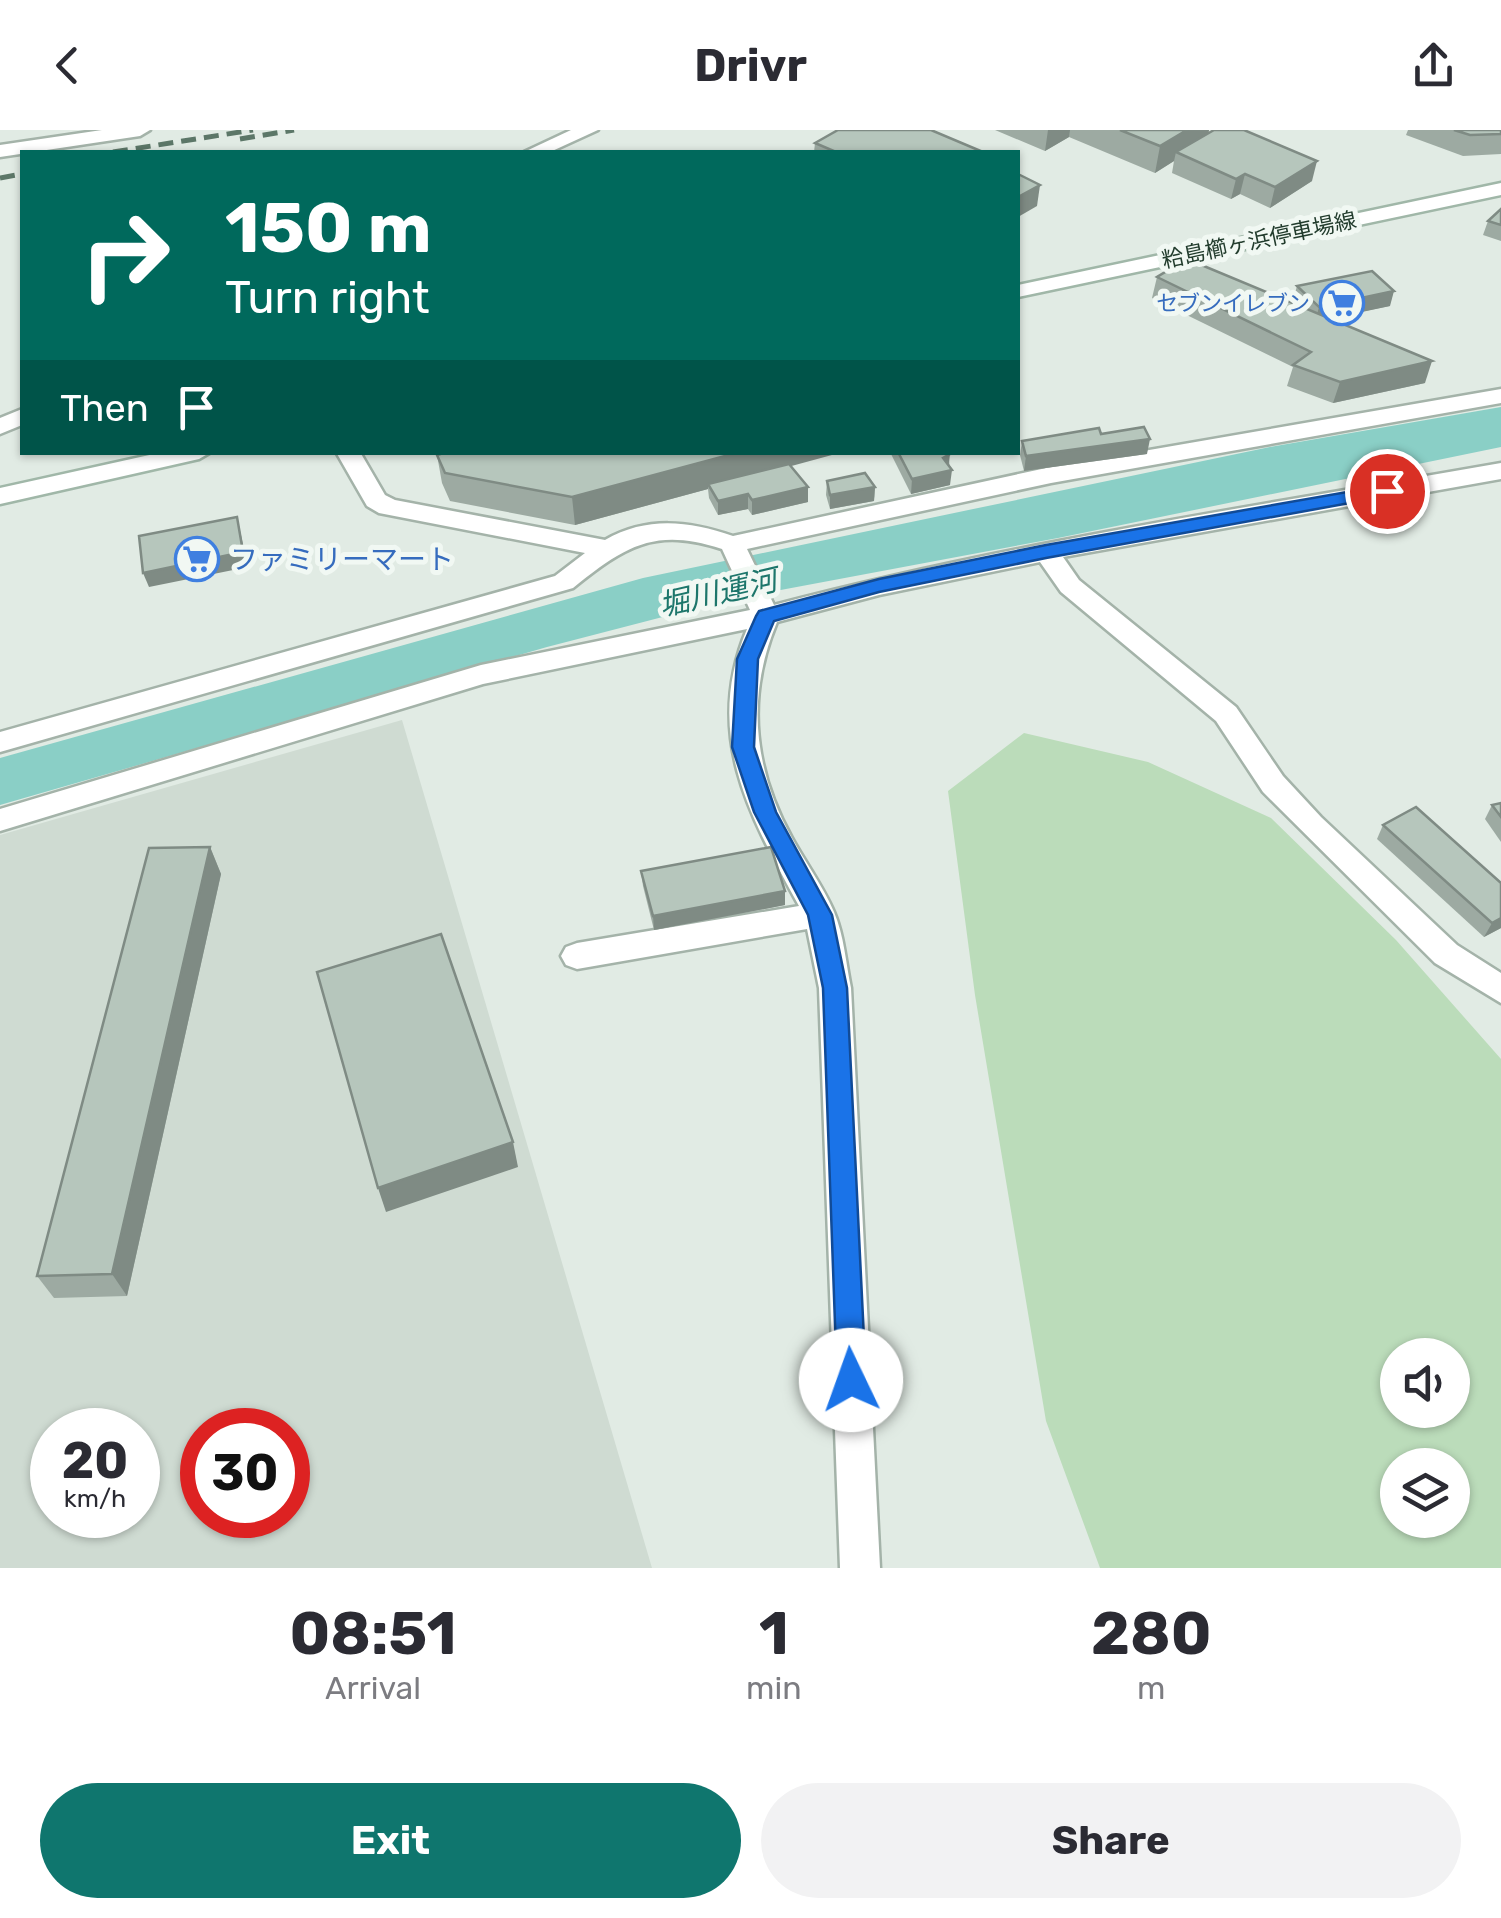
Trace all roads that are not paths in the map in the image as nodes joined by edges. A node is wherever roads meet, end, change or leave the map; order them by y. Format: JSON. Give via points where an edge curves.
{"nodes":[{"id":1,"x":140,"y":130,"type":"edge"},
{"id":2,"x":588,"y":130,"type":"edge"},
{"id":3,"x":33,"y":150,"type":"edge"},
{"id":4,"x":539,"y":150,"type":"edge"},
{"id":5,"x":1501,"y":189,"type":"edge"},
{"id":6,"x":1020,"y":291,"type":"edge"},
{"id":7,"x":1501,"y":396,"type":"edge"},
{"id":8,"x":185,"y":455,"type":"edge"},
{"id":9,"x":350,"y":455,"type":"edge"},
{"id":10,"x":1501,"y":471,"type":"edge"},
{"id":11,"x":0,"y":496,"type":"edge"},
{"id":12,"x":604,"y":548,"type":"junction"},
{"id":13,"x":736,"y":549,"type":"junction"},
{"id":14,"x":1046,"y":552,"type":"junction"},
{"id":15,"x":764,"y":609,"type":"junction"},
{"id":16,"x":0,"y":742,"type":"edge"},
{"id":17,"x":0,"y":820,"type":"edge"},
{"id":18,"x":820,"y":915,"type":"junction"},
{"id":19,"x":577,"y":956,"type":"dead end"},
{"id":20,"x":1501,"y":990,"type":"edge"},
{"id":21,"x":860,"y":1568,"type":"edge"}],
"edges":[{"from":1,"to":3,"type":"street"},
{"from":2,"to":4,"type":"street"},
{"from":5,"to":6,"type":"street","name":"粭島櫛ヶ浜停車場線"},
{"from":7,"to":13,"type":"street","via":[[1051,475]]},
{"from":8,"to":11,"type":"street"},
{"from":9,"to":12,"type":"street","via":[[376,500],[388,507]]},
{"from":10,"to":14,"type":"street"},
{"from":12,"to":13,"type":"street","via":[[651,528],[683,529]]},
{"from":12,"to":16,"type":"street","via":[[564,582]]},
{"from":13,"to":15,"type":"street"},
{"from":14,"to":15,"type":"street"},
{"from":14,"to":20,"type":"street","via":[[1070,586],[1226,714],[1273,784],[1446,954]]},
{"from":15,"to":17,"type":"street","via":[[481,674]]},
{"from":15,"to":18,"type":"street","via":[[748,659],[743,747],[775,835]]},
{"from":18,"to":19,"type":"street"},
{"from":18,"to":21,"type":"street","via":[[835,988]]}]}
